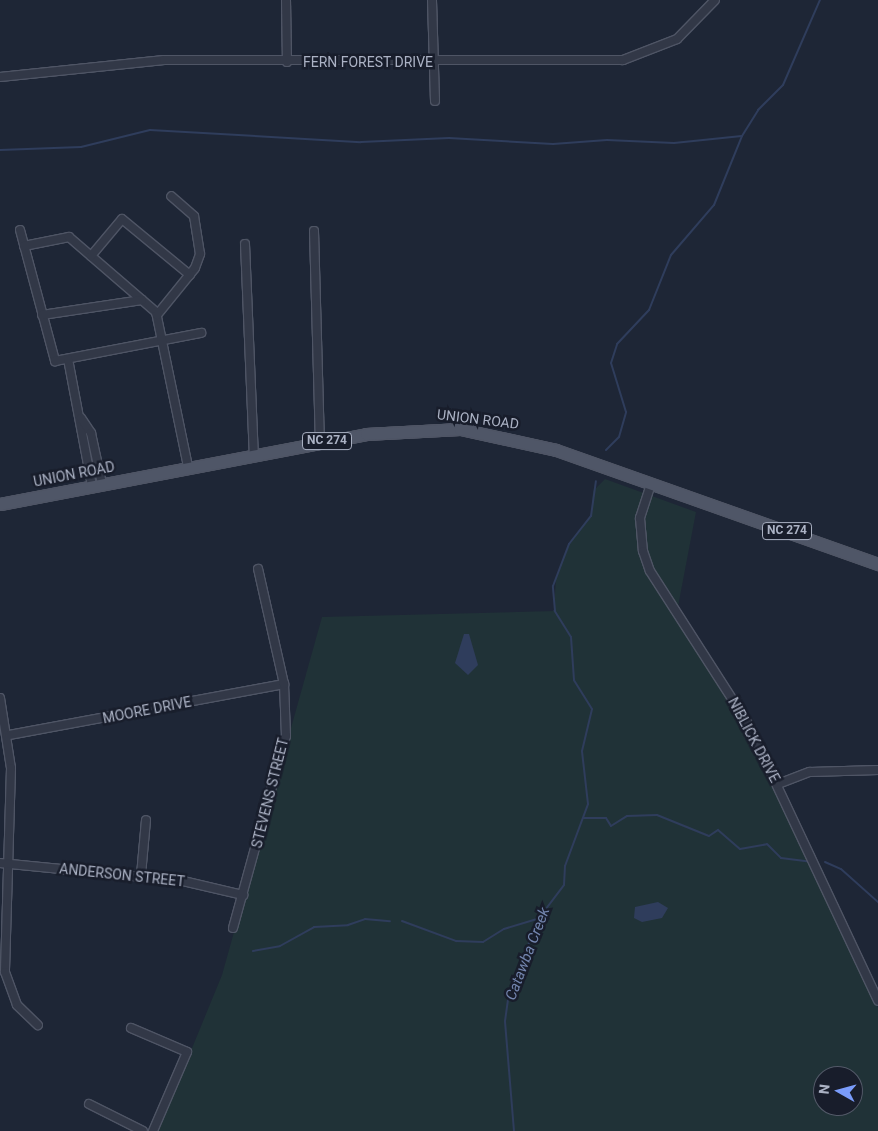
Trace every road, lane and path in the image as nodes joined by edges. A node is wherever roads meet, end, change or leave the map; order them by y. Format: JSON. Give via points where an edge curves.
{"nodes":[{"id":1,"x":286,"y":0,"type":"edge"},
{"id":2,"x":432,"y":0,"type":"edge"},
{"id":3,"x":715,"y":0,"type":"edge"},
{"id":4,"x":287,"y":62,"type":"junction"},
{"id":5,"x":433,"y":62,"type":"junction"},
{"id":6,"x":0,"y":77,"type":"edge"},
{"id":7,"x":435,"y":100,"type":"dead end"},
{"id":8,"x":171,"y":196,"type":"dead end"},
{"id":9,"x":20,"y":230,"type":"dead end"},
{"id":10,"x":314,"y":231,"type":"dead end"},
{"id":11,"x":245,"y":244,"type":"dead end"},
{"id":12,"x":24,"y":246,"type":"junction"},
{"id":13,"x":91,"y":256,"type":"junction"},
{"id":14,"x":190,"y":275,"type":"junction"},
{"id":15,"x":142,"y":300,"type":"junction"},
{"id":16,"x":42,"y":314,"type":"junction"},
{"id":17,"x":157,"y":315,"type":"junction"},
{"id":18,"x":201,"y":333,"type":"dead end"},
{"id":19,"x":162,"y":340,"type":"junction"},
{"id":20,"x":68,"y":359,"type":"junction"},
{"id":21,"x":320,"y":442,"type":"junction"},
{"id":22,"x":254,"y":455,"type":"junction"},
{"id":23,"x":188,"y":468,"type":"junction"},
{"id":24,"x":651,"y":484,"type":"junction"},
{"id":25,"x":97,"y":485,"type":"junction"},
{"id":26,"x":0,"y":504,"type":"edge"},
{"id":27,"x":878,"y":564,"type":"edge"},
{"id":28,"x":258,"y":569,"type":"dead end"},
{"id":29,"x":284,"y":684,"type":"junction"},
{"id":30,"x":0,"y":698,"type":"edge"},
{"id":31,"x":9,"y":735,"type":"junction"},
{"id":32,"x":878,"y":770,"type":"edge"},
{"id":33,"x":778,"y":784,"type":"junction"},
{"id":34,"x":146,"y":820,"type":"dead end"},
{"id":35,"x":4,"y":864,"type":"edge"},
{"id":36,"x":141,"y":875,"type":"junction"},
{"id":37,"x":243,"y":895,"type":"junction"},
{"id":38,"x":233,"y":928,"type":"dead end"},
{"id":39,"x":3,"y":973,"type":"edge"},
{"id":40,"x":878,"y":1001,"type":"edge"},
{"id":41,"x":38,"y":1025,"type":"dead end"},
{"id":42,"x":131,"y":1028,"type":"dead end"},
{"id":43,"x":89,"y":1104,"type":"dead end"},
{"id":44,"x":143,"y":1131,"type":"edge"},
{"id":45,"x":153,"y":1131,"type":"edge"}],
"edges":[{"from":1,"to":4,"type":"street"},
{"from":2,"to":5,"type":"street"},
{"from":3,"to":5,"type":"street","name":"FERN FOREST DRIVE","via":[[677,39],[634,58]]},
{"from":4,"to":5,"type":"street","name":"FERN FOREST DRIVE"},
{"from":4,"to":6,"type":"street","name":"FERN FOREST DRIVE","via":[[142,61]]},
{"from":5,"to":7,"type":"street"},
{"from":8,"to":14,"type":"street","via":[[194,216],[200,254]]},
{"from":9,"to":12,"type":"street"},
{"from":10,"to":21,"type":"street"},
{"from":11,"to":22,"type":"street"},
{"from":12,"to":13,"type":"street","via":[[68,236]]},
{"from":12,"to":16,"type":"street"},
{"from":13,"to":14,"type":"street","via":[[122,219]]},
{"from":13,"to":15,"type":"street"},
{"from":14,"to":17,"type":"street"},
{"from":15,"to":16,"type":"street"},
{"from":15,"to":17,"type":"street"},
{"from":16,"to":20,"type":"street","via":[[54,361]]},
{"from":17,"to":19,"type":"street"},
{"from":18,"to":19,"type":"street"},
{"from":19,"to":20,"type":"street"},
{"from":19,"to":23,"type":"street"},
{"from":20,"to":25,"type":"street","via":[[81,418],[91,433]]},
{"from":21,"to":22,"type":"main road","name":"UNION ROAD","number":"NC 274"},
{"from":21,"to":24,"type":"main road","name":"UNION ROAD","number":"NC 274","via":[[416,428],[484,432],[556,450]]},
{"from":22,"to":23,"type":"main road","name":"UNION ROAD","number":"NC 274"},
{"from":23,"to":25,"type":"main road","name":"UNION ROAD","number":"NC 274"},
{"from":24,"to":27,"type":"main road","name":"UNION ROAD","number":"NC 274"},
{"from":24,"to":33,"type":"street","name":"NIBLICK DRIVE","via":[[640,518],[643,551],[650,571],[748,722]]},
{"from":25,"to":26,"type":"main road","name":"UNION ROAD","number":"NC 274"},
{"from":28,"to":29,"type":"street","name":"STEVENS STREET"},
{"from":29,"to":31,"type":"street","name":"MOORE DRIVE"},
{"from":29,"to":37,"type":"street","name":"STEVENS STREET","via":[[282,757]]},
{"from":30,"to":31,"type":"street"},
{"from":31,"to":35,"type":"street"},
{"from":32,"to":33,"type":"street","via":[[810,772]]},
{"from":33,"to":40,"type":"street","name":"NIBLICK DRIVE"},
{"from":34,"to":36,"type":"street"},
{"from":35,"to":36,"type":"street","name":"ANDERSON STREET"},
{"from":35,"to":39,"type":"street"},
{"from":36,"to":37,"type":"street","name":"ANDERSON STREET"},
{"from":37,"to":38,"type":"street","name":"STEVENS STREET"},
{"from":39,"to":41,"type":"street","via":[[17,1005]]},
{"from":42,"to":45,"type":"street","via":[[187,1052]]},
{"from":43,"to":44,"type":"street"}]}
